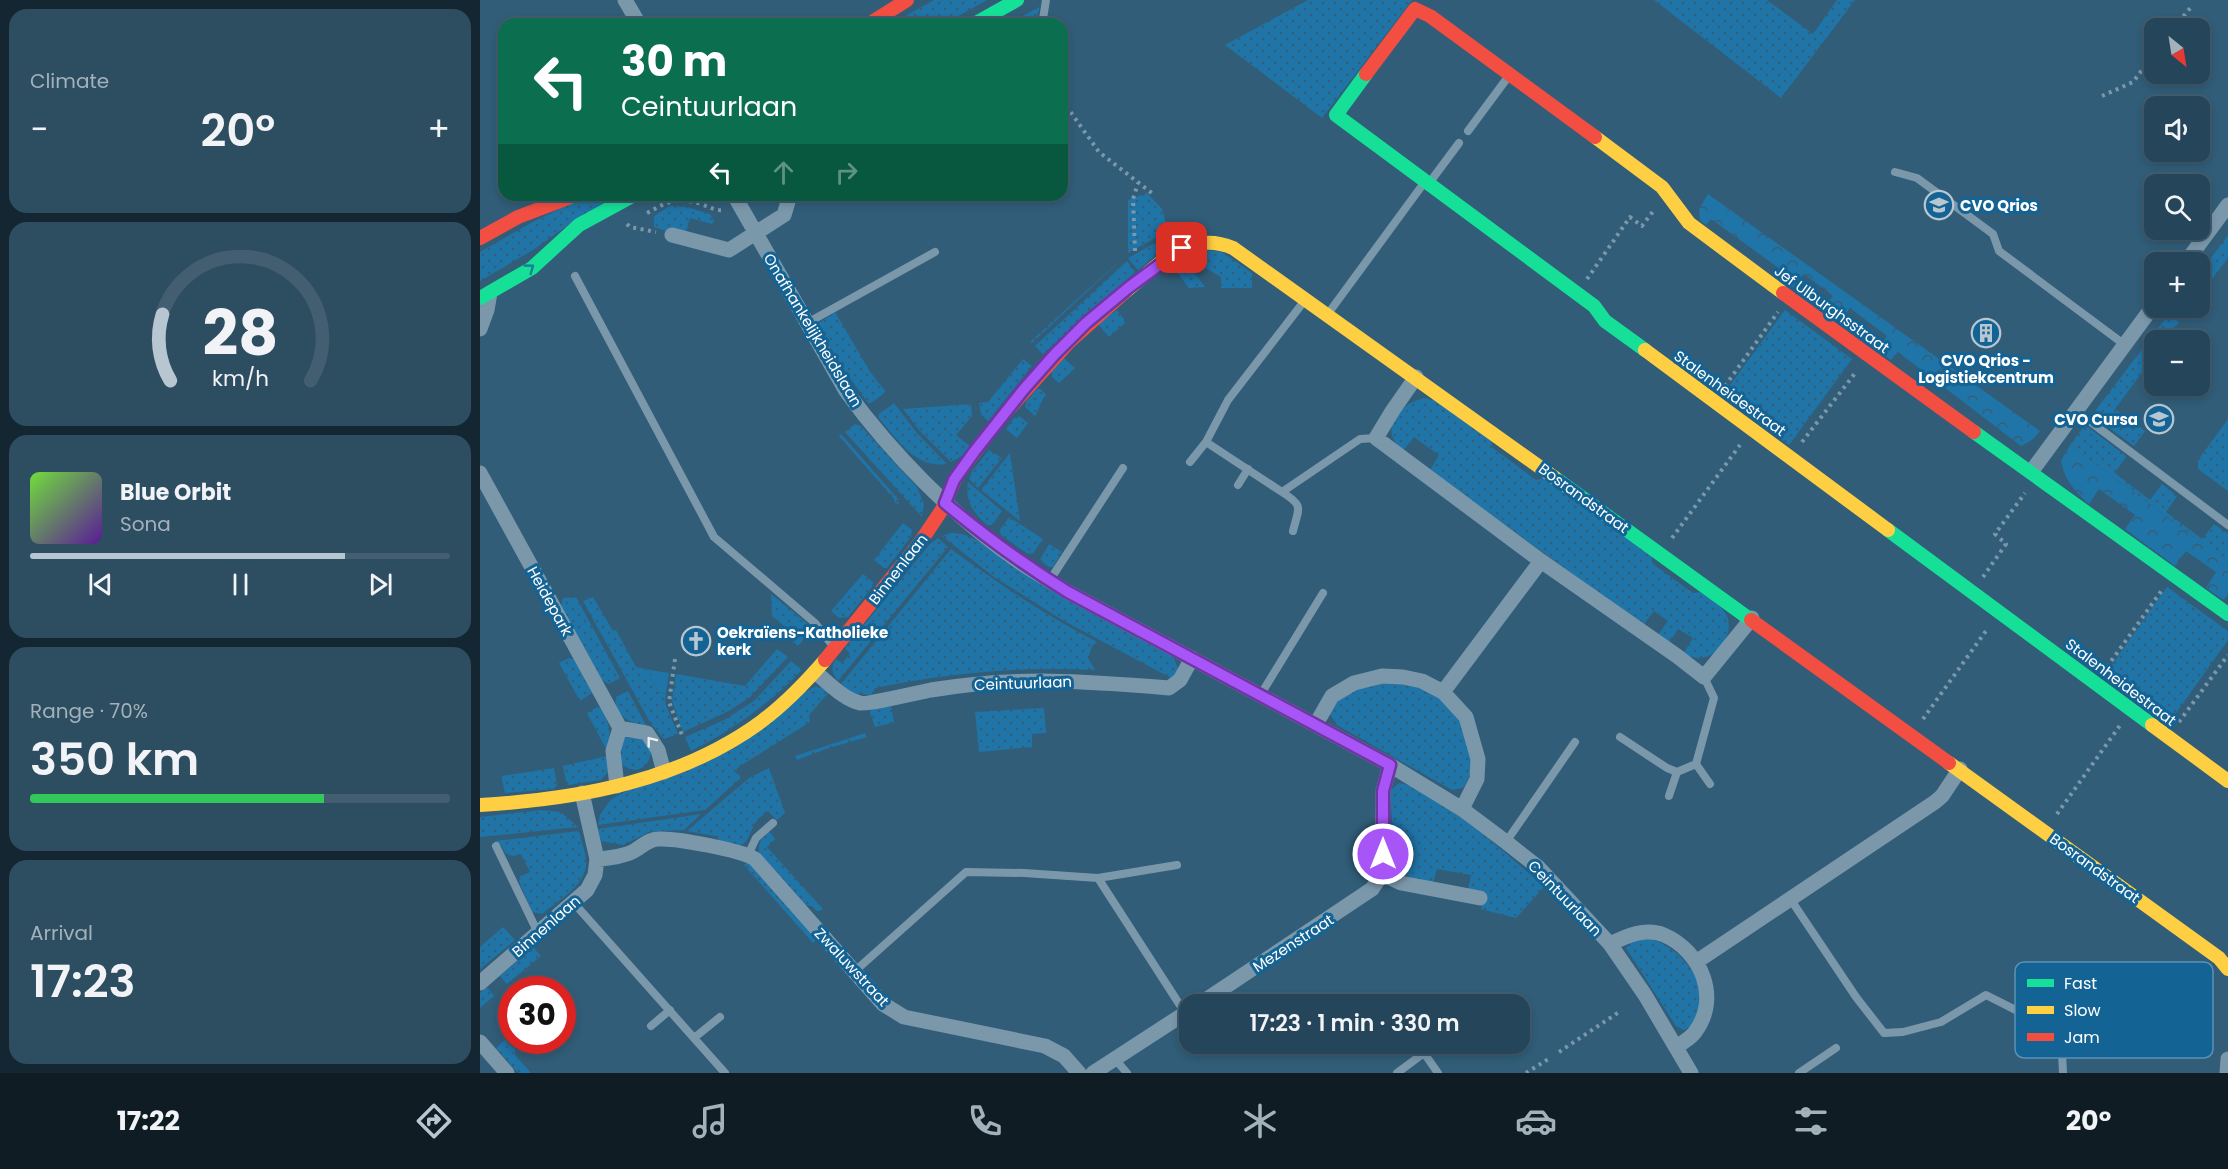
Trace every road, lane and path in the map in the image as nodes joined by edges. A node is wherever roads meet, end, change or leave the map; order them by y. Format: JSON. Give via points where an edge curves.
{"nodes":[{"id":1,"x":625,"y":0,"type":"edge"},
{"id":2,"x":907,"y":0,"type":"edge"},
{"id":3,"x":1017,"y":0,"type":"edge"},
{"id":4,"x":1046,"y":0,"type":"edge"},
{"id":5,"x":2191,"y":7,"type":"dead end"},
{"id":6,"x":1430,"y":16,"type":"joint"},
{"id":7,"x":636,"y":18,"type":"edge"},
{"id":8,"x":878,"y":18,"type":"edge"},
{"id":9,"x":985,"y":18,"type":"edge"},
{"id":10,"x":1043,"y":18,"type":"edge"},
{"id":11,"x":2182,"y":18,"type":"edge"},
{"id":12,"x":2144,"y":67,"type":"edge"},
{"id":13,"x":1509,"y":76,"type":"junction"},
{"id":14,"x":2103,"y":96,"type":"dead end"},
{"id":15,"x":1068,"y":108,"type":"edge"},
{"id":16,"x":1468,"y":131,"type":"dead end"},
{"id":17,"x":1459,"y":143,"type":"dead end"},
{"id":18,"x":1895,"y":172,"type":"dead end"},
{"id":19,"x":1138,"y":183,"type":"junction"},
{"id":20,"x":1425,"y":185,"type":"junction"},
{"id":21,"x":1153,"y":194,"type":"dead end"},
{"id":22,"x":560,"y":201,"type":"edge"},
{"id":23,"x":623,"y":201,"type":"edge"},
{"id":24,"x":669,"y":201,"type":"edge"},
{"id":25,"x":686,"y":201,"type":"edge"},
{"id":26,"x":788,"y":201,"type":"edge"},
{"id":27,"x":731,"y":202,"type":"edge"},
{"id":28,"x":1658,"y":205,"type":"dead end"},
{"id":29,"x":2228,"y":205,"type":"edge"},
{"id":30,"x":656,"y":208,"type":"dead end"},
{"id":31,"x":627,"y":224,"type":"dead end"},
{"id":32,"x":756,"y":234,"type":"junction"},
{"id":33,"x":672,"y":235,"type":"joint"},
{"id":34,"x":480,"y":238,"type":"edge"},
{"id":35,"x":1182,"y":248,"type":"joint"},
{"id":36,"x":935,"y":252,"type":"dead end"},
{"id":37,"x":1135,"y":252,"type":"dead end"},
{"id":38,"x":2193,"y":252,"type":"edge"},
{"id":39,"x":575,"y":276,"type":"dead end"},
{"id":40,"x":1583,"y":285,"type":"dead end"},
{"id":41,"x":485,"y":296,"type":"edge"},
{"id":42,"x":1306,"y":299,"type":"junction"},
{"id":43,"x":1784,"y":304,"type":"dead end"},
{"id":44,"x":1328,"y":314,"type":"junction"},
{"id":45,"x":2145,"y":318,"type":"edge"},
{"id":46,"x":807,"y":323,"type":"junction"},
{"id":47,"x":480,"y":328,"type":"edge"},
{"id":48,"x":2125,"y":345,"type":"junction"},
{"id":49,"x":1860,"y":366,"type":"dead end"},
{"id":50,"x":1416,"y":377,"type":"junction"},
{"id":51,"x":1719,"y":394,"type":"dead end"},
{"id":52,"x":2076,"y":411,"type":"junction"},
{"id":53,"x":1376,"y":438,"type":"junction"},
{"id":54,"x":1744,"y":440,"type":"dead end"},
{"id":55,"x":1206,"y":442,"type":"junction"},
{"id":56,"x":1798,"y":447,"type":"dead end"},
{"id":57,"x":1190,"y":462,"type":"dead end"},
{"id":58,"x":1123,"y":468,"type":"dead end"},
{"id":59,"x":1248,"y":469,"type":"junction"},
{"id":60,"x":480,"y":473,"type":"edge"},
{"id":61,"x":2031,"y":478,"type":"junction"},
{"id":62,"x":1238,"y":485,"type":"dead end"},
{"id":63,"x":1282,"y":492,"type":"junction"},
{"id":64,"x":945,"y":503,"type":"junction"},
{"id":65,"x":2228,"y":525,"type":"edge"},
{"id":66,"x":1293,"y":531,"type":"dead end"},
{"id":67,"x":1672,"y":538,"type":"dead end"},
{"id":68,"x":1541,"y":561,"type":"junction"},
{"id":69,"x":1050,"y":580,"type":"junction"},
{"id":70,"x":1979,"y":581,"type":"dead end"},
{"id":71,"x":2168,"y":582,"type":"dead end"},
{"id":72,"x":1323,"y":593,"type":"dead end"},
{"id":73,"x":2228,"y":614,"type":"edge"},
{"id":74,"x":1752,"y":618,"type":"junction"},
{"id":75,"x":1994,"y":620,"type":"dead end"},
{"id":76,"x":835,"y":648,"type":"junction"},
{"id":77,"x":2228,"y":655,"type":"edge"},
{"id":78,"x":1192,"y":658,"type":"junction"},
{"id":79,"x":675,"y":659,"type":"dead end"},
{"id":80,"x":815,"y":672,"type":"junction"},
{"id":81,"x":2101,"y":675,"type":"dead end"},
{"id":82,"x":1704,"y":677,"type":"junction"},
{"id":83,"x":1443,"y":692,"type":"junction"},
{"id":84,"x":1261,"y":694,"type":"junction"},
{"id":85,"x":1923,"y":719,"type":"dead end"},
{"id":86,"x":2124,"y":720,"type":"dead end"},
{"id":87,"x":1316,"y":724,"type":"junction"},
{"id":88,"x":2175,"y":727,"type":"dead end"},
{"id":89,"x":620,"y":728,"type":"junction"},
{"id":90,"x":682,"y":735,"type":"dead end"},
{"id":91,"x":1620,"y":737,"type":"dead end"},
{"id":92,"x":1575,"y":742,"type":"dead end"},
{"id":93,"x":1696,"y":764,"type":"junction"},
{"id":94,"x":1390,"y":765,"type":"junction"},
{"id":95,"x":1960,"y":769,"type":"junction"},
{"id":96,"x":664,"y":772,"type":"junction"},
{"id":97,"x":1677,"y":772,"type":"junction"},
{"id":98,"x":2228,"y":782,"type":"edge"},
{"id":99,"x":1710,"y":784,"type":"dead end"},
{"id":100,"x":616,"y":786,"type":"junction"},
{"id":101,"x":582,"y":794,"type":"junction"},
{"id":102,"x":1669,"y":796,"type":"dead end"},
{"id":103,"x":480,"y":805,"type":"edge"},
{"id":104,"x":1462,"y":809,"type":"junction"},
{"id":105,"x":2056,"y":814,"type":"dead end"},
{"id":106,"x":773,"y":823,"type":"dead end"},
{"id":107,"x":1506,"y":842,"type":"junction"},
{"id":108,"x":496,"y":846,"type":"dead end"},
{"id":109,"x":748,"y":855,"type":"junction"},
{"id":110,"x":597,"y":859,"type":"junction"},
{"id":111,"x":1178,"y":865,"type":"dead end"},
{"id":112,"x":1382,"y":874,"type":"junction"},
{"id":113,"x":1098,"y":879,"type":"junction"},
{"id":114,"x":1480,"y":898,"type":"dead end"},
{"id":115,"x":1791,"y":900,"type":"junction"},
{"id":116,"x":573,"y":902,"type":"junction"},
{"id":117,"x":538,"y":933,"type":"junction"},
{"id":118,"x":1610,"y":944,"type":"junction"},
{"id":119,"x":1696,"y":962,"type":"junction"},
{"id":120,"x":2228,"y":969,"type":"edge"},
{"id":121,"x":855,"y":971,"type":"junction"},
{"id":122,"x":480,"y":983,"type":"edge"},
{"id":123,"x":1180,"y":994,"type":"edge"},
{"id":124,"x":1214,"y":994,"type":"edge"},
{"id":125,"x":2015,"y":1009,"type":"edge"},
{"id":126,"x":670,"y":1010,"type":"junction"},
{"id":127,"x":1619,"y":1012,"type":"dead end"},
{"id":128,"x":720,"y":1017,"type":"dead end"},
{"id":129,"x":1179,"y":1017,"type":"edge"},
{"id":130,"x":651,"y":1026,"type":"dead end"},
{"id":131,"x":694,"y":1038,"type":"junction"},
{"id":132,"x":480,"y":1042,"type":"edge"},
{"id":133,"x":1677,"y":1047,"type":"junction"},
{"id":134,"x":1836,"y":1048,"type":"dead end"},
{"id":135,"x":1559,"y":1052,"type":"dead end"},
{"id":136,"x":1423,"y":1054,"type":"edge"},
{"id":137,"x":1425,"y":1054,"type":"edge"},
{"id":138,"x":1550,"y":1058,"type":"dead end"},
{"id":139,"x":2062,"y":1058,"type":"edge"},
{"id":140,"x":1115,"y":1059,"type":"junction"},
{"id":141,"x":2228,"y":1059,"type":"edge"},
{"id":142,"x":507,"y":1073,"type":"edge"},
{"id":143,"x":725,"y":1073,"type":"edge"},
{"id":144,"x":1079,"y":1073,"type":"edge"},
{"id":145,"x":1093,"y":1073,"type":"edge"},
{"id":146,"x":1127,"y":1073,"type":"edge"},
{"id":147,"x":1397,"y":1073,"type":"edge"},
{"id":148,"x":1438,"y":1073,"type":"edge"},
{"id":149,"x":1526,"y":1073,"type":"edge"},
{"id":150,"x":1691,"y":1073,"type":"edge"},
{"id":151,"x":1799,"y":1073,"type":"edge"},
{"id":152,"x":2063,"y":1073,"type":"edge"},
{"id":153,"x":2227,"y":1073,"type":"edge"}],
"edges":[{"from":1,"to":7,"type":"street"},
{"from":2,"to":8,"type":"street"},
{"from":3,"to":9,"type":"street"},
{"from":4,"to":10,"type":"lane"},
{"from":5,"to":11,"type":"path"},
{"from":6,"to":13,"type":"street","name":"Jef Ulburghsstraat"},
{"from":6,"to":20,"type":"street","name":"Stalenheidestraat","via":[[1415,9],[1336,115]]},
{"from":12,"to":14,"type":"path","via":[[2133,82]]},
{"from":13,"to":16,"type":"lane"},
{"from":13,"to":61,"type":"street","name":"Jef Ulburghsstraat","via":[[1662,187],[1689,223]]},
{"from":15,"to":19,"type":"path","via":[[1099,152]]},
{"from":17,"to":20,"type":"lane"},
{"from":18,"to":48,"type":"lane","via":[[1917,178],[1993,234],[1999,251]]},
{"from":19,"to":21,"type":"path"},
{"from":19,"to":37,"type":"path","via":[[1133,199]]},
{"from":20,"to":44,"type":"lane"},
{"from":20,"to":98,"type":"street","name":"Stalenheidestraat","via":[[1594,306],[1614,328]]},
{"from":22,"to":34,"type":"street","via":[[518,217]]},
{"from":41,"to":23,"type":"street","one_way":true,"via":[[532,268],[579,225]]},
{"from":24,"to":30,"type":"path"},
{"from":25,"to":27,"type":"path","via":[[718,211]]},
{"from":26,"to":32,"type":"street","via":[[784,215]]},
{"from":27,"to":32,"type":"street","name":"Onafhankelijkheidslaan"},
{"from":28,"to":40,"type":"path","via":[[1642,226],[1630,217]]},
{"from":29,"to":38,"type":"street"},
{"from":31,"to":33,"type":"path"},
{"from":32,"to":33,"type":"street","via":[[729,250]]},
{"from":32,"to":46,"type":"street","name":"Onafhankelijkheidslaan"},
{"from":35,"to":42,"type":"street","name":"Bosrandstraat","via":[[1210,241],[1226,244]]},
{"from":35,"to":64,"type":"street","name":"Binnenlaan","via":[[1086,323],[1055,354],[974,452],[954,480]]},
{"from":36,"to":46,"type":"lane"},
{"from":39,"to":76,"type":"lane","via":[[714,537],[815,623]]},
{"from":41,"to":47,"type":"street","via":[[487,310]]},
{"from":42,"to":44,"type":"street","name":"Bosrandstraat"},
{"from":42,"to":55,"type":"lane","via":[[1228,400]]},
{"from":43,"to":51,"type":"path"},
{"from":44,"to":50,"type":"street","name":"Bosrandstraat"},
{"from":45,"to":48,"type":"street"},
{"from":46,"to":64,"type":"street","name":"Onafhankelijkheidslaan","via":[[866,418]]},
{"from":48,"to":52,"type":"street"},
{"from":49,"to":56,"type":"path"},
{"from":50,"to":53,"type":"street"},
{"from":50,"to":74,"type":"street","name":"Bosrandstraat"},
{"from":52,"to":61,"type":"street"},
{"from":52,"to":65,"type":"lane"},
{"from":53,"to":63,"type":"lane","via":[[1360,439]]},
{"from":53,"to":68,"type":"street"},
{"from":54,"to":67,"type":"path"},
{"from":55,"to":57,"type":"lane"},
{"from":55,"to":59,"type":"lane"},
{"from":58,"to":69,"type":"lane"},
{"from":59,"to":62,"type":"lane"},
{"from":59,"to":63,"type":"lane"},
{"from":60,"to":89,"type":"street","name":"Heidepark"},
{"from":61,"to":70,"type":"path","via":[[1995,534],[2006,544]]},
{"from":61,"to":73,"type":"street","name":"Jef Ulburghsstraat"},
{"from":63,"to":66,"type":"lane","via":[[1296,501],[1299,508]]},
{"from":64,"to":69,"type":"street","name":"Ceintuurlaan","via":[[1019,562]]},
{"from":64,"to":76,"type":"street","name":"Binnenlaan","via":[[935,523]]},
{"from":68,"to":82,"type":"street"},
{"from":68,"to":83,"type":"street"},
{"from":69,"to":78,"type":"street","name":"Ceintuurlaan"},
{"from":71,"to":81,"type":"path"},
{"from":72,"to":84,"type":"lane"},
{"from":74,"to":82,"type":"street"},
{"from":74,"to":95,"type":"street","name":"Bosrandstraat"},
{"from":75,"to":85,"type":"path"},
{"from":76,"to":80,"type":"street","name":"Binnenlaan"},
{"from":77,"to":88,"type":"path"},
{"from":78,"to":80,"type":"street","name":"Ceintuurlaan","via":[[1180,680],[1169,688],[1069,680],[1002,681],[862,704],[847,698]]},
{"from":78,"to":84,"type":"street","name":"Ceintuurlaan"},
{"from":79,"to":90,"type":"path","via":[[669,702]]},
{"from":80,"to":96,"type":"street","name":"Binnenlaan","via":[[764,719],[734,740]]},
{"from":82,"to":93,"type":"lane","via":[[1714,698]]},
{"from":83,"to":87,"type":"street","via":[[1403,676],[1354,683],[1332,696]]},
{"from":83,"to":104,"type":"street","via":[[1466,717],[1478,759],[1477,779]]},
{"from":84,"to":87,"type":"street","name":"Ceintuurlaan"},
{"from":86,"to":105,"type":"path"},
{"from":87,"to":94,"type":"street","name":"Ceintuurlaan"},
{"from":96,"to":89,"type":"street","one_way":true,"via":[[658,750],[647,733]]},
{"from":89,"to":100,"type":"street","via":[[612,751]]},
{"from":91,"to":97,"type":"lane"},
{"from":92,"to":107,"type":"lane"},
{"from":93,"to":97,"type":"lane"},
{"from":93,"to":99,"type":"lane"},
{"from":94,"to":104,"type":"street","name":"Ceintuurlaan"},
{"from":94,"to":112,"type":"street","via":[[1383,791]]},
{"from":95,"to":115,"type":"street","via":[[1935,802]]},
{"from":95,"to":120,"type":"street","name":"Bosrandstraat","via":[[2219,958]]},
{"from":96,"to":100,"type":"street","name":"Binnenlaan"},
{"from":97,"to":102,"type":"lane"},
{"from":100,"to":101,"type":"street","name":"Binnenlaan"},
{"from":101,"to":103,"type":"street"},
{"from":101,"to":110,"type":"street","name":"Binnenlaan"},
{"from":104,"to":107,"type":"street","name":"Ceintuurlaan"},
{"from":106,"to":109,"type":"lane","via":[[756,838]]},
{"from":107,"to":118,"type":"street","name":"Ceintuurlaan","via":[[1539,868]]},
{"from":108,"to":117,"type":"lane"},
{"from":109,"to":110,"type":"street","via":[[658,839],[634,852]]},
{"from":109,"to":121,"type":"street","name":"Zwaluwstraat"},
{"from":110,"to":116,"type":"street","name":"Binnenlaan","via":[[595,875],[587,890]]},
{"from":111,"to":113,"type":"lane"},
{"from":112,"to":114,"type":"street","via":[[1401,883]]},
{"from":112,"to":124,"type":"street","name":"Mezenstraat","via":[[1363,896]]},
{"from":113,"to":121,"type":"lane","via":[[966,872]]},
{"from":113,"to":123,"type":"lane"},
{"from":115,"to":119,"type":"street"},
{"from":115,"to":125,"type":"lane","via":[[1884,1033],[1941,1022],[1986,994]]},
{"from":116,"to":117,"type":"street","name":"Binnenlaan"},
{"from":116,"to":126,"type":"lane"},
{"from":117,"to":122,"type":"street","name":"Binnenlaan"},
{"from":118,"to":119,"type":"street","name":"Ceintuurlaan","via":[[1628,935],[1663,934]]},
{"from":118,"to":133,"type":"street","name":"Ceintuurlaan"},
{"from":119,"to":133,"type":"street","name":"Ceintuurlaan","via":[[1705,980],[1705,1014],[1695,1033]]},
{"from":121,"to":144,"type":"street","name":"Zwaluwstraat","via":[[883,1004],[904,1017],[1045,1046],[1065,1056]]},
{"from":126,"to":130,"type":"lane"},
{"from":126,"to":131,"type":"lane"},
{"from":127,"to":135,"type":"path"},
{"from":128,"to":131,"type":"lane"},
{"from":129,"to":140,"type":"street","name":"Mezenstraat"},
{"from":131,"to":143,"type":"lane"},
{"from":132,"to":142,"type":"street"},
{"from":133,"to":150,"type":"street","name":"Ceintuurlaan"},
{"from":134,"to":151,"type":"lane"},
{"from":136,"to":147,"type":"lane"},
{"from":137,"to":148,"type":"lane"},
{"from":138,"to":149,"type":"path"},
{"from":139,"to":152,"type":"lane"},
{"from":140,"to":145,"type":"street","name":"Mezenstraat"},
{"from":140,"to":146,"type":"lane"},
{"from":141,"to":153,"type":"street"}]}
